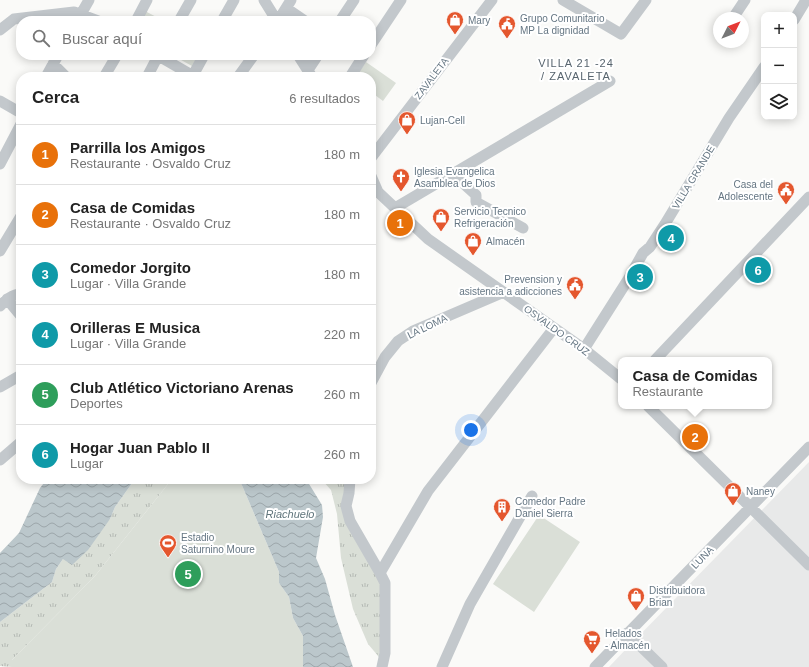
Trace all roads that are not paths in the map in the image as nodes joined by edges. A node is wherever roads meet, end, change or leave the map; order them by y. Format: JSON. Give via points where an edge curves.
{"nodes":[{"id":1,"x":88,"y":0,"type":"edge"},
{"id":2,"x":147,"y":0,"type":"edge"},
{"id":3,"x":191,"y":0,"type":"edge"},
{"id":4,"x":234,"y":0,"type":"edge"},
{"id":5,"x":264,"y":0,"type":"edge"},
{"id":6,"x":354,"y":0,"type":"edge"},
{"id":7,"x":400,"y":0,"type":"edge"},
{"id":8,"x":492,"y":0,"type":"edge"},
{"id":9,"x":563,"y":0,"type":"edge"},
{"id":10,"x":646,"y":0,"type":"edge"},
{"id":11,"x":745,"y":0,"type":"edge"},
{"id":12,"x":806,"y":0,"type":"edge"},
{"id":13,"x":289,"y":4,"type":"edge"},
{"id":14,"x":737,"y":12,"type":"edge"},
{"id":15,"x":797,"y":15,"type":"edge"},
{"id":16,"x":40,"y":16,"type":"edge"},
{"id":17,"x":78,"y":16,"type":"edge"},
{"id":18,"x":80,"y":16,"type":"edge"},
{"id":19,"x":139,"y":16,"type":"edge"},
{"id":20,"x":182,"y":16,"type":"edge"},
{"id":21,"x":225,"y":16,"type":"edge"},
{"id":22,"x":275,"y":16,"type":"edge"},
{"id":23,"x":281,"y":16,"type":"edge"},
{"id":24,"x":300,"y":16,"type":"edge"},
{"id":25,"x":343,"y":16,"type":"edge"},
{"id":26,"x":16,"y":19,"type":"edge"},
{"id":27,"x":0,"y":30,"type":"edge"},
{"id":28,"x":376,"y":37,"type":"edge"},
{"id":29,"x":56,"y":60,"type":"edge"},
{"id":30,"x":114,"y":60,"type":"edge"},
{"id":31,"x":156,"y":60,"type":"edge"},
{"id":32,"x":165,"y":60,"type":"edge"},
{"id":33,"x":202,"y":60,"type":"edge"},
{"id":34,"x":250,"y":60,"type":"edge"},
{"id":35,"x":301,"y":60,"type":"edge"},
{"id":36,"x":316,"y":60,"type":"edge"},
{"id":37,"x":358,"y":60,"type":"edge"},
{"id":38,"x":761,"y":71,"type":"edge"},
{"id":39,"x":49,"y":72,"type":"edge"},
{"id":40,"x":63,"y":72,"type":"edge"},
{"id":41,"x":107,"y":72,"type":"edge"},
{"id":42,"x":150,"y":72,"type":"edge"},
{"id":43,"x":185,"y":72,"type":"edge"},
{"id":44,"x":196,"y":72,"type":"edge"},
{"id":45,"x":242,"y":72,"type":"edge"},
{"id":46,"x":309,"y":72,"type":"edge"},
{"id":47,"x":311,"y":72,"type":"edge"},
{"id":48,"x":352,"y":72,"type":"edge"},
{"id":49,"x":610,"y":81,"type":"dead end"},
{"id":50,"x":0,"y":101,"type":"edge"},
{"id":51,"x":16,"y":110,"type":"edge"},
{"id":52,"x":16,"y":134,"type":"edge"},
{"id":53,"x":376,"y":151,"type":"edge"},
{"id":54,"x":0,"y":164,"type":"edge"},
{"id":55,"x":453,"y":174,"type":"junction"},
{"id":56,"x":376,"y":187,"type":"edge"},
{"id":57,"x":809,"y":197,"type":"edge"},
{"id":58,"x":395,"y":208,"type":"junction"},
{"id":59,"x":16,"y":224,"type":"edge"},
{"id":60,"x":523,"y":228,"type":"dead end"},
{"id":61,"x":0,"y":251,"type":"edge"},
{"id":62,"x":504,"y":292,"type":"junction"},
{"id":63,"x":16,"y":294,"type":"edge"},
{"id":64,"x":3,"y":303,"type":"edge"},
{"id":65,"x":16,"y":312,"type":"edge"},
{"id":66,"x":554,"y":328,"type":"junction"},
{"id":67,"x":584,"y":349,"type":"junction"},
{"id":68,"x":658,"y":357,"type":"edge"},
{"id":69,"x":376,"y":374,"type":"edge"},
{"id":70,"x":618,"y":377,"type":"edge"},
{"id":71,"x":16,"y":378,"type":"edge"},
{"id":72,"x":0,"y":387,"type":"edge"},
{"id":73,"x":651,"y":409,"type":"edge"},
{"id":74,"x":16,"y":446,"type":"edge"},
{"id":75,"x":809,"y":447,"type":"edge"},
{"id":76,"x":0,"y":460,"type":"edge"},
{"id":77,"x":350,"y":484,"type":"edge"},
{"id":78,"x":532,"y":496,"type":"dead end"},
{"id":79,"x":750,"y":507,"type":"junction"},
{"id":80,"x":809,"y":564,"type":"edge"},
{"id":81,"x":380,"y":573,"type":"junction"},
{"id":82,"x":627,"y":634,"type":"junction"},
{"id":83,"x":382,"y":667,"type":"edge"},
{"id":84,"x":442,"y":667,"type":"edge"},
{"id":85,"x":595,"y":667,"type":"edge"},
{"id":86,"x":662,"y":667,"type":"edge"}],
"edges":[{"from":1,"to":18,"type":"street"},
{"from":2,"to":19,"type":"street"},
{"from":3,"to":20,"type":"street"},
{"from":4,"to":21,"type":"street"},
{"from":5,"to":22,"type":"street"},
{"from":6,"to":25,"type":"street"},
{"from":7,"to":28,"type":"street"},
{"from":8,"to":53,"type":"street","name":"ZAVALETA"},
{"from":9,"to":10,"type":"street","via":[[621,34]]},
{"from":11,"to":14,"type":"street"},
{"from":12,"to":15,"type":"street"},
{"from":13,"to":23,"type":"street"},
{"from":13,"to":24,"type":"street"},
{"from":16,"to":17,"type":"street","via":[[74,12]]},
{"from":26,"to":27,"type":"street"},
{"from":29,"to":39,"type":"street"},
{"from":29,"to":40,"type":"street"},
{"from":30,"to":41,"type":"street"},
{"from":31,"to":42,"type":"street"},
{"from":32,"to":43,"type":"street"},
{"from":33,"to":44,"type":"street"},
{"from":34,"to":45,"type":"street"},
{"from":35,"to":46,"type":"street"},
{"from":36,"to":47,"type":"street"},
{"from":37,"to":48,"type":"street"},
{"from":38,"to":67,"type":"street","name":"VILLA GRANDE"},
{"from":49,"to":55,"type":"street"},
{"from":50,"to":51,"type":"street"},
{"from":52,"to":54,"type":"street"},
{"from":55,"to":58,"type":"street"},
{"from":55,"to":60,"type":"street","via":[[476,195],[476,202]]},
{"from":56,"to":58,"type":"street","name":"OSVALDO CRUZ"},
{"from":57,"to":68,"type":"street"},
{"from":58,"to":62,"type":"street","name":"OSVALDO CRUZ","via":[[428,239]]},
{"from":59,"to":61,"type":"street"},
{"from":62,"to":66,"type":"street","name":"OSVALDO CRUZ"},
{"from":62,"to":69,"type":"street","name":"LA LOMA","via":[[403,337],[385,357]]},
{"from":63,"to":64,"type":"street"},
{"from":64,"to":65,"type":"street"},
{"from":66,"to":67,"type":"street","name":"OSVALDO CRUZ"},
{"from":66,"to":81,"type":"street","via":[[428,491]]},
{"from":67,"to":70,"type":"street","name":"OSVALDO CRUZ"},
{"from":71,"to":72,"type":"street"},
{"from":73,"to":79,"type":"street"},
{"from":74,"to":76,"type":"street"},
{"from":75,"to":79,"type":"street","name":"LUNA"},
{"from":77,"to":81,"type":"street","via":[[346,506],[350,521]]},
{"from":78,"to":84,"type":"street","via":[[470,604]]},
{"from":79,"to":80,"type":"street"},
{"from":79,"to":82,"type":"street","name":"LUNA"},
{"from":81,"to":83,"type":"street","via":[[385,583],[385,653]]},
{"from":82,"to":85,"type":"street","name":"LUNA"},
{"from":82,"to":86,"type":"street"}]}
